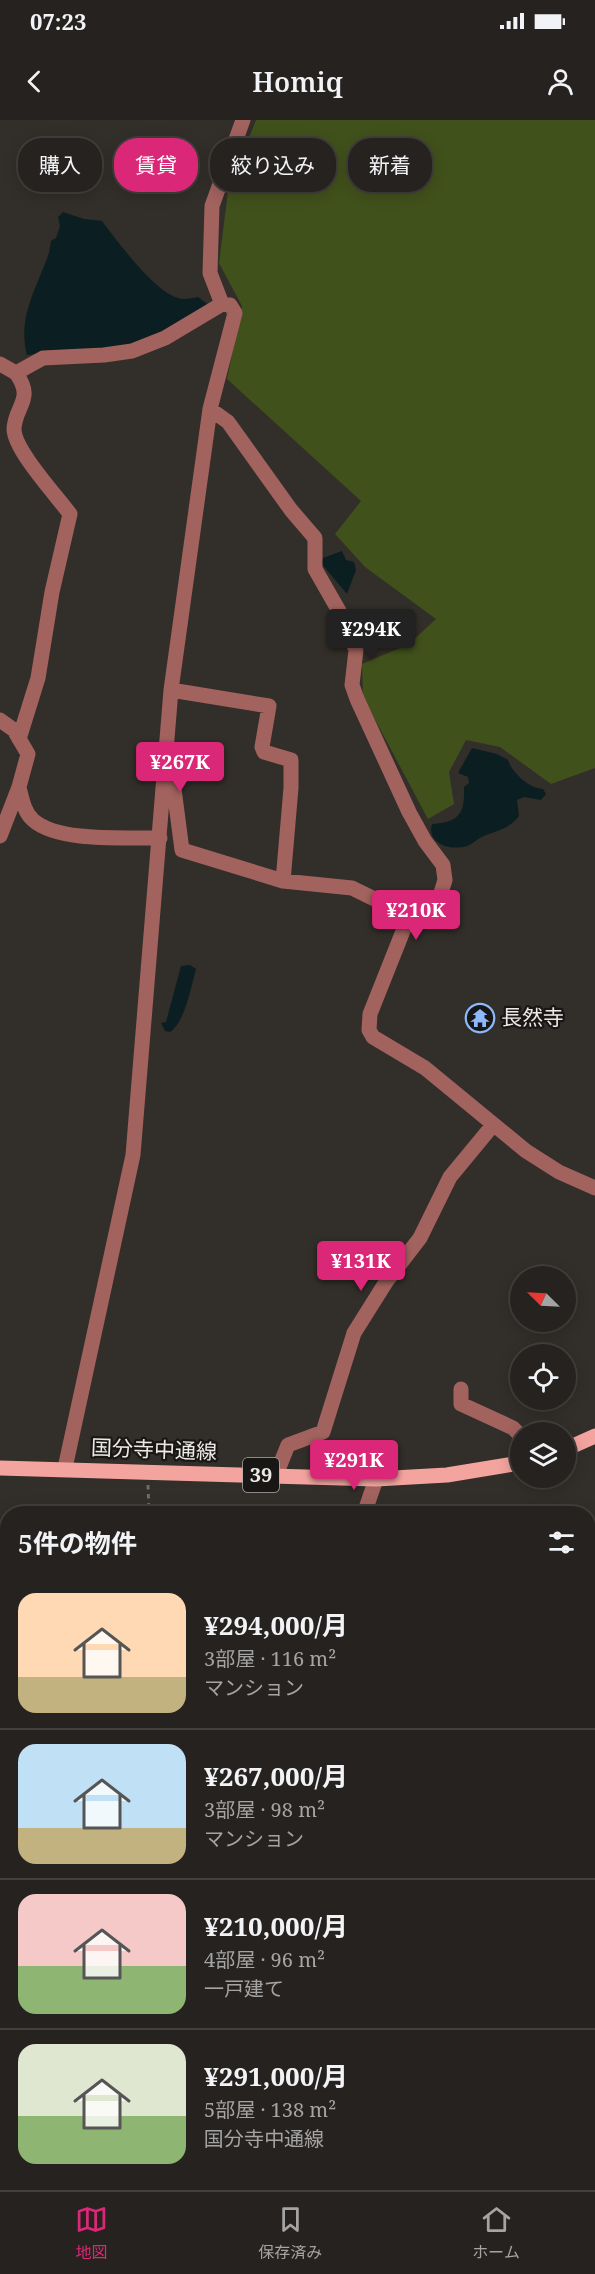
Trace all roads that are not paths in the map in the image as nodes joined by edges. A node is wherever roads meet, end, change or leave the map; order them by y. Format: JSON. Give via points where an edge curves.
{"nodes":[{"id":1,"x":243,"y":120,"type":"edge"},
{"id":2,"x":222,"y":304,"type":"junction"},
{"id":3,"x":0,"y":364,"type":"edge"},
{"id":4,"x":16,"y":373,"type":"junction"},
{"id":5,"x":210,"y":409,"type":"junction"},
{"id":6,"x":171,"y":690,"type":"junction"},
{"id":7,"x":0,"y":720,"type":"edge"},
{"id":8,"x":19,"y":739,"type":"junction"},
{"id":9,"x":165,"y":771,"type":"junction"},
{"id":10,"x":20,"y":787,"type":"junction"},
{"id":11,"x":0,"y":836,"type":"edge"},
{"id":12,"x":160,"y":838,"type":"junction"},
{"id":13,"x":283,"y":881,"type":"junction"},
{"id":14,"x":409,"y":916,"type":"junction"},
{"id":15,"x":493,"y":1125,"type":"junction"},
{"id":16,"x":595,"y":1188,"type":"edge"},
{"id":17,"x":461,"y":1389,"type":"dead end"},
{"id":18,"x":510,"y":1427,"type":"edge"},
{"id":19,"x":595,"y":1436,"type":"edge"},
{"id":20,"x":576,"y":1445,"type":"edge"},
{"id":21,"x":510,"y":1465,"type":"edge"},
{"id":22,"x":0,"y":1468,"type":"edge"},
{"id":23,"x":65,"y":1468,"type":"junction"},
{"id":24,"x":276,"y":1475,"type":"junction"},
{"id":25,"x":376,"y":1479,"type":"junction"},
{"id":26,"x":366,"y":1506,"type":"edge"}],
"edges":[{"from":1,"to":2,"type":"street","via":[[212,206],[210,273]]},
{"from":2,"to":4,"type":"street","via":[[165,338],[132,351],[44,358]]},
{"from":2,"to":5,"type":"street","via":[[230,305],[235,313]]},
{"from":3,"to":4,"type":"street"},
{"from":4,"to":8,"type":"street","via":[[24,384],[25,399],[14,429],[18,445],[70,514],[38,678]]},
{"from":5,"to":6,"type":"street"},
{"from":5,"to":14,"type":"street","via":[[228,422],[315,538],[315,569],[356,650],[352,685],[357,699],[409,812],[443,865],[446,880],[439,899]]},
{"from":6,"to":9,"type":"street"},
{"from":6,"to":13,"type":"street","via":[[268,706],[264,752],[291,760]]},
{"from":7,"to":8,"type":"street"},
{"from":8,"to":10,"type":"street","via":[[28,754]]},
{"from":9,"to":12,"type":"street"},
{"from":9,"to":13,"type":"street","via":[[174,789],[182,850]]},
{"from":10,"to":11,"type":"street"},
{"from":10,"to":12,"type":"street","via":[[24,808],[34,821],[56,831],[79,836]]},
{"from":12,"to":23,"type":"street","via":[[133,1155]]},
{"from":13,"to":14,"type":"street","via":[[352,888]]},
{"from":14,"to":15,"type":"street","via":[[370,1014],[369,1030],[425,1068]]},
{"from":15,"to":16,"type":"street","via":[[559,1172]]},
{"from":15,"to":24,"type":"street","via":[[450,1177],[420,1238],[386,1282],[354,1334],[323,1432],[288,1445]]},
{"from":17,"to":18,"type":"street","via":[[461,1404]]},
{"from":19,"to":20,"type":"main road"},
{"from":21,"to":25,"type":"main road","name":"国分寺中通線","number":"39","via":[[447,1475]]},
{"from":22,"to":23,"type":"main road","name":"国分寺中通線","number":"39"},
{"from":23,"to":24,"type":"main road","name":"国分寺中通線","number":"39"},
{"from":24,"to":25,"type":"main road","name":"国分寺中通線","number":"39"},
{"from":25,"to":26,"type":"street"}]}
